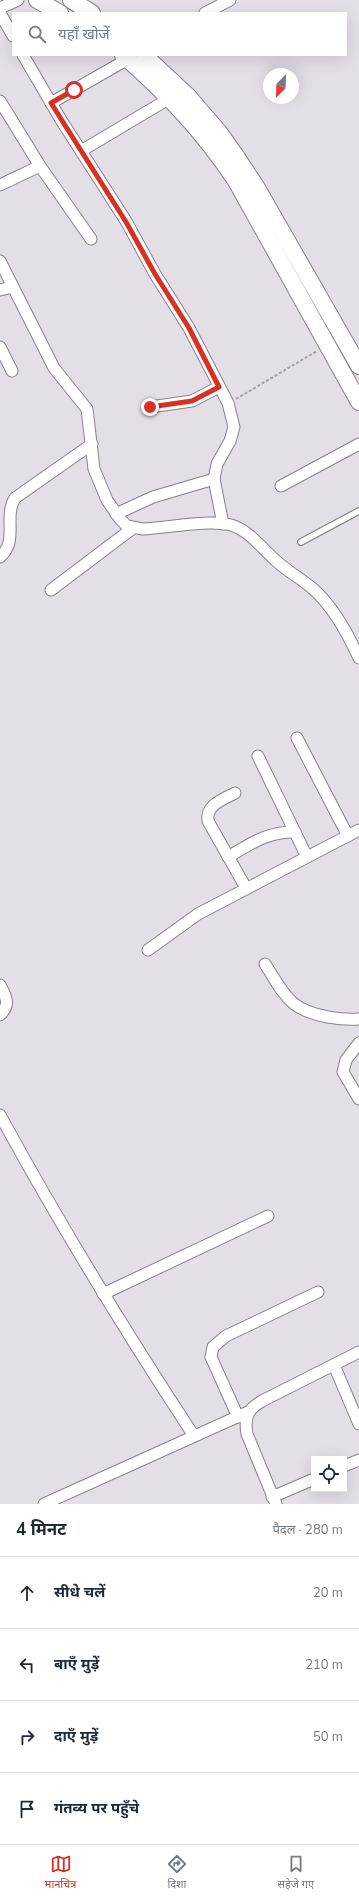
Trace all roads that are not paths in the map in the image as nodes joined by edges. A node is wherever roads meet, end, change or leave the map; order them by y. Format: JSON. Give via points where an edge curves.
{"nodes":[{"id":1,"x":18,"y":0,"type":"edge"},
{"id":2,"x":37,"y":0,"type":"edge"},
{"id":3,"x":71,"y":0,"type":"edge"},
{"id":4,"x":230,"y":0,"type":"edge"},
{"id":5,"x":0,"y":8,"type":"edge"},
{"id":6,"x":58,"y":12,"type":"edge"},
{"id":7,"x":90,"y":12,"type":"edge"},
{"id":8,"x":207,"y":12,"type":"edge"},
{"id":9,"x":0,"y":13,"type":"edge"},
{"id":10,"x":12,"y":34,"type":"edge"},
{"id":11,"x":24,"y":56,"type":"edge"},
{"id":12,"x":145,"y":56,"type":"edge"},
{"id":13,"x":125,"y":57,"type":"edge"},
{"id":14,"x":170,"y":98,"type":"junction"},
{"id":15,"x":0,"y":101,"type":"edge"},
{"id":16,"x":51,"y":103,"type":"junction"},
{"id":17,"x":81,"y":152,"type":"junction"},
{"id":18,"x":40,"y":166,"type":"junction"},
{"id":19,"x":0,"y":185,"type":"edge"},
{"id":20,"x":91,"y":239,"type":"dead end"},
{"id":21,"x":0,"y":261,"type":"edge"},
{"id":22,"x":13,"y":287,"type":"junction"},
{"id":23,"x":0,"y":290,"type":"edge"},
{"id":24,"x":0,"y":347,"type":"edge"},
{"id":25,"x":351,"y":364,"type":"edge"},
{"id":26,"x":12,"y":371,"type":"dead end"},
{"id":27,"x":219,"y":387,"type":"junction"},
{"id":28,"x":359,"y":402,"type":"edge"},
{"id":29,"x":150,"y":407,"type":"dead end"},
{"id":30,"x":92,"y":444,"type":"junction"},
{"id":31,"x":359,"y":444,"type":"edge"},
{"id":32,"x":214,"y":478,"type":"junction"},
{"id":33,"x":281,"y":486,"type":"dead end"},
{"id":34,"x":359,"y":511,"type":"edge"},
{"id":35,"x":116,"y":514,"type":"junction"},
{"id":36,"x":224,"y":524,"type":"junction"},
{"id":37,"x":133,"y":528,"type":"junction"},
{"id":38,"x":302,"y":542,"type":"dead end"},
{"id":39,"x":0,"y":557,"type":"edge"},
{"id":40,"x":51,"y":590,"type":"dead end"},
{"id":41,"x":359,"y":658,"type":"edge"},
{"id":42,"x":297,"y":738,"type":"dead end"},
{"id":43,"x":258,"y":756,"type":"dead end"},
{"id":44,"x":235,"y":793,"type":"dead end"},
{"id":45,"x":359,"y":830,"type":"edge"},
{"id":46,"x":295,"y":832,"type":"junction"},
{"id":47,"x":348,"y":836,"type":"junction"},
{"id":48,"x":228,"y":856,"type":"junction"},
{"id":49,"x":307,"y":857,"type":"junction"},
{"id":50,"x":246,"y":888,"type":"junction"},
{"id":51,"x":148,"y":950,"type":"dead end"},
{"id":52,"x":265,"y":964,"type":"dead end"},
{"id":53,"x":0,"y":985,"type":"edge"},
{"id":54,"x":0,"y":1015,"type":"edge"},
{"id":55,"x":359,"y":1018,"type":"edge"},
{"id":56,"x":359,"y":1043,"type":"edge"},
{"id":57,"x":359,"y":1099,"type":"edge"},
{"id":58,"x":0,"y":1115,"type":"edge"},
{"id":59,"x":268,"y":1216,"type":"dead end"},
{"id":60,"x":318,"y":1292,"type":"dead end"},
{"id":61,"x":103,"y":1294,"type":"junction"},
{"id":62,"x":359,"y":1352,"type":"edge"},
{"id":63,"x":334,"y":1365,"type":"junction"},
{"id":64,"x":243,"y":1415,"type":"junction"},
{"id":65,"x":359,"y":1424,"type":"edge"},
{"id":66,"x":194,"y":1436,"type":"junction"},
{"id":67,"x":359,"y":1460,"type":"edge"},
{"id":68,"x":347,"y":1465,"type":"edge"},
{"id":69,"x":311,"y":1481,"type":"edge"},
{"id":70,"x":274,"y":1500,"type":"edge"},
{"id":71,"x":44,"y":1504,"type":"edge"}],
"edges":[{"from":1,"to":5,"type":"street"},
{"from":2,"to":6,"type":"street"},
{"from":3,"to":7,"type":"street"},
{"from":4,"to":8,"type":"street"},
{"from":9,"to":10,"type":"street"},
{"from":11,"to":16,"type":"street"},
{"from":12,"to":25,"type":"street","via":[[188,96],[220,132],[257,188]]},
{"from":13,"to":14,"type":"street"},
{"from":13,"to":16,"type":"street"},
{"from":14,"to":17,"type":"street"},
{"from":14,"to":25,"type":"street","via":[[205,136],[236,181],[326,345]]},
{"from":15,"to":18,"type":"street"},
{"from":16,"to":17,"type":"street"},
{"from":17,"to":27,"type":"street","via":[[189,328]]},
{"from":18,"to":19,"type":"street"},
{"from":18,"to":20,"type":"street"},
{"from":21,"to":22,"type":"street"},
{"from":22,"to":23,"type":"street"},
{"from":22,"to":30,"type":"street","via":[[54,368],[87,409]]},
{"from":24,"to":26,"type":"street"},
{"from":25,"to":28,"type":"street"},
{"from":27,"to":29,"type":"street","via":[[187,403]]},
{"from":27,"to":32,"type":"street","via":[[228,403],[234,427]]},
{"from":30,"to":35,"type":"street","via":[[94,469],[98,481]]},
{"from":30,"to":39,"type":"street","via":[[15,498],[10,512],[9,546]]},
{"from":31,"to":33,"type":"street"},
{"from":32,"to":35,"type":"street","via":[[153,497]]},
{"from":32,"to":36,"type":"street"},
{"from":34,"to":38,"type":"lane"},
{"from":35,"to":37,"type":"street","via":[[127,526]]},
{"from":36,"to":37,"type":"street"},
{"from":36,"to":41,"type":"street","via":[[249,535],[288,571],[312,588],[334,615]]},
{"from":37,"to":40,"type":"street"},
{"from":42,"to":47,"type":"street"},
{"from":43,"to":46,"type":"street"},
{"from":44,"to":48,"type":"street","via":[[215,804],[207,815]]},
{"from":45,"to":47,"type":"street"},
{"from":46,"to":48,"type":"street","via":[[270,834]]},
{"from":46,"to":49,"type":"street"},
{"from":47,"to":49,"type":"street"},
{"from":48,"to":50,"type":"street"},
{"from":49,"to":50,"type":"street"},
{"from":50,"to":51,"type":"street","via":[[198,914]]},
{"from":52,"to":55,"type":"street","via":[[285,995],[299,1009],[342,1019]]},
{"from":53,"to":54,"type":"street","via":[[7,1002]]},
{"from":56,"to":57,"type":"street","via":[[346,1060],[343,1072]]},
{"from":58,"to":61,"type":"street"},
{"from":59,"to":61,"type":"street"},
{"from":60,"to":64,"type":"street","via":[[226,1336],[213,1347],[212,1357]]},
{"from":61,"to":66,"type":"street"},
{"from":62,"to":63,"type":"street"},
{"from":63,"to":64,"type":"street","via":[[262,1401]]},
{"from":63,"to":65,"type":"street"},
{"from":64,"to":66,"type":"street"},
{"from":64,"to":70,"type":"street","via":[[247,1434]]},
{"from":66,"to":71,"type":"street"},
{"from":67,"to":68,"type":"street"},
{"from":69,"to":70,"type":"street"}]}
